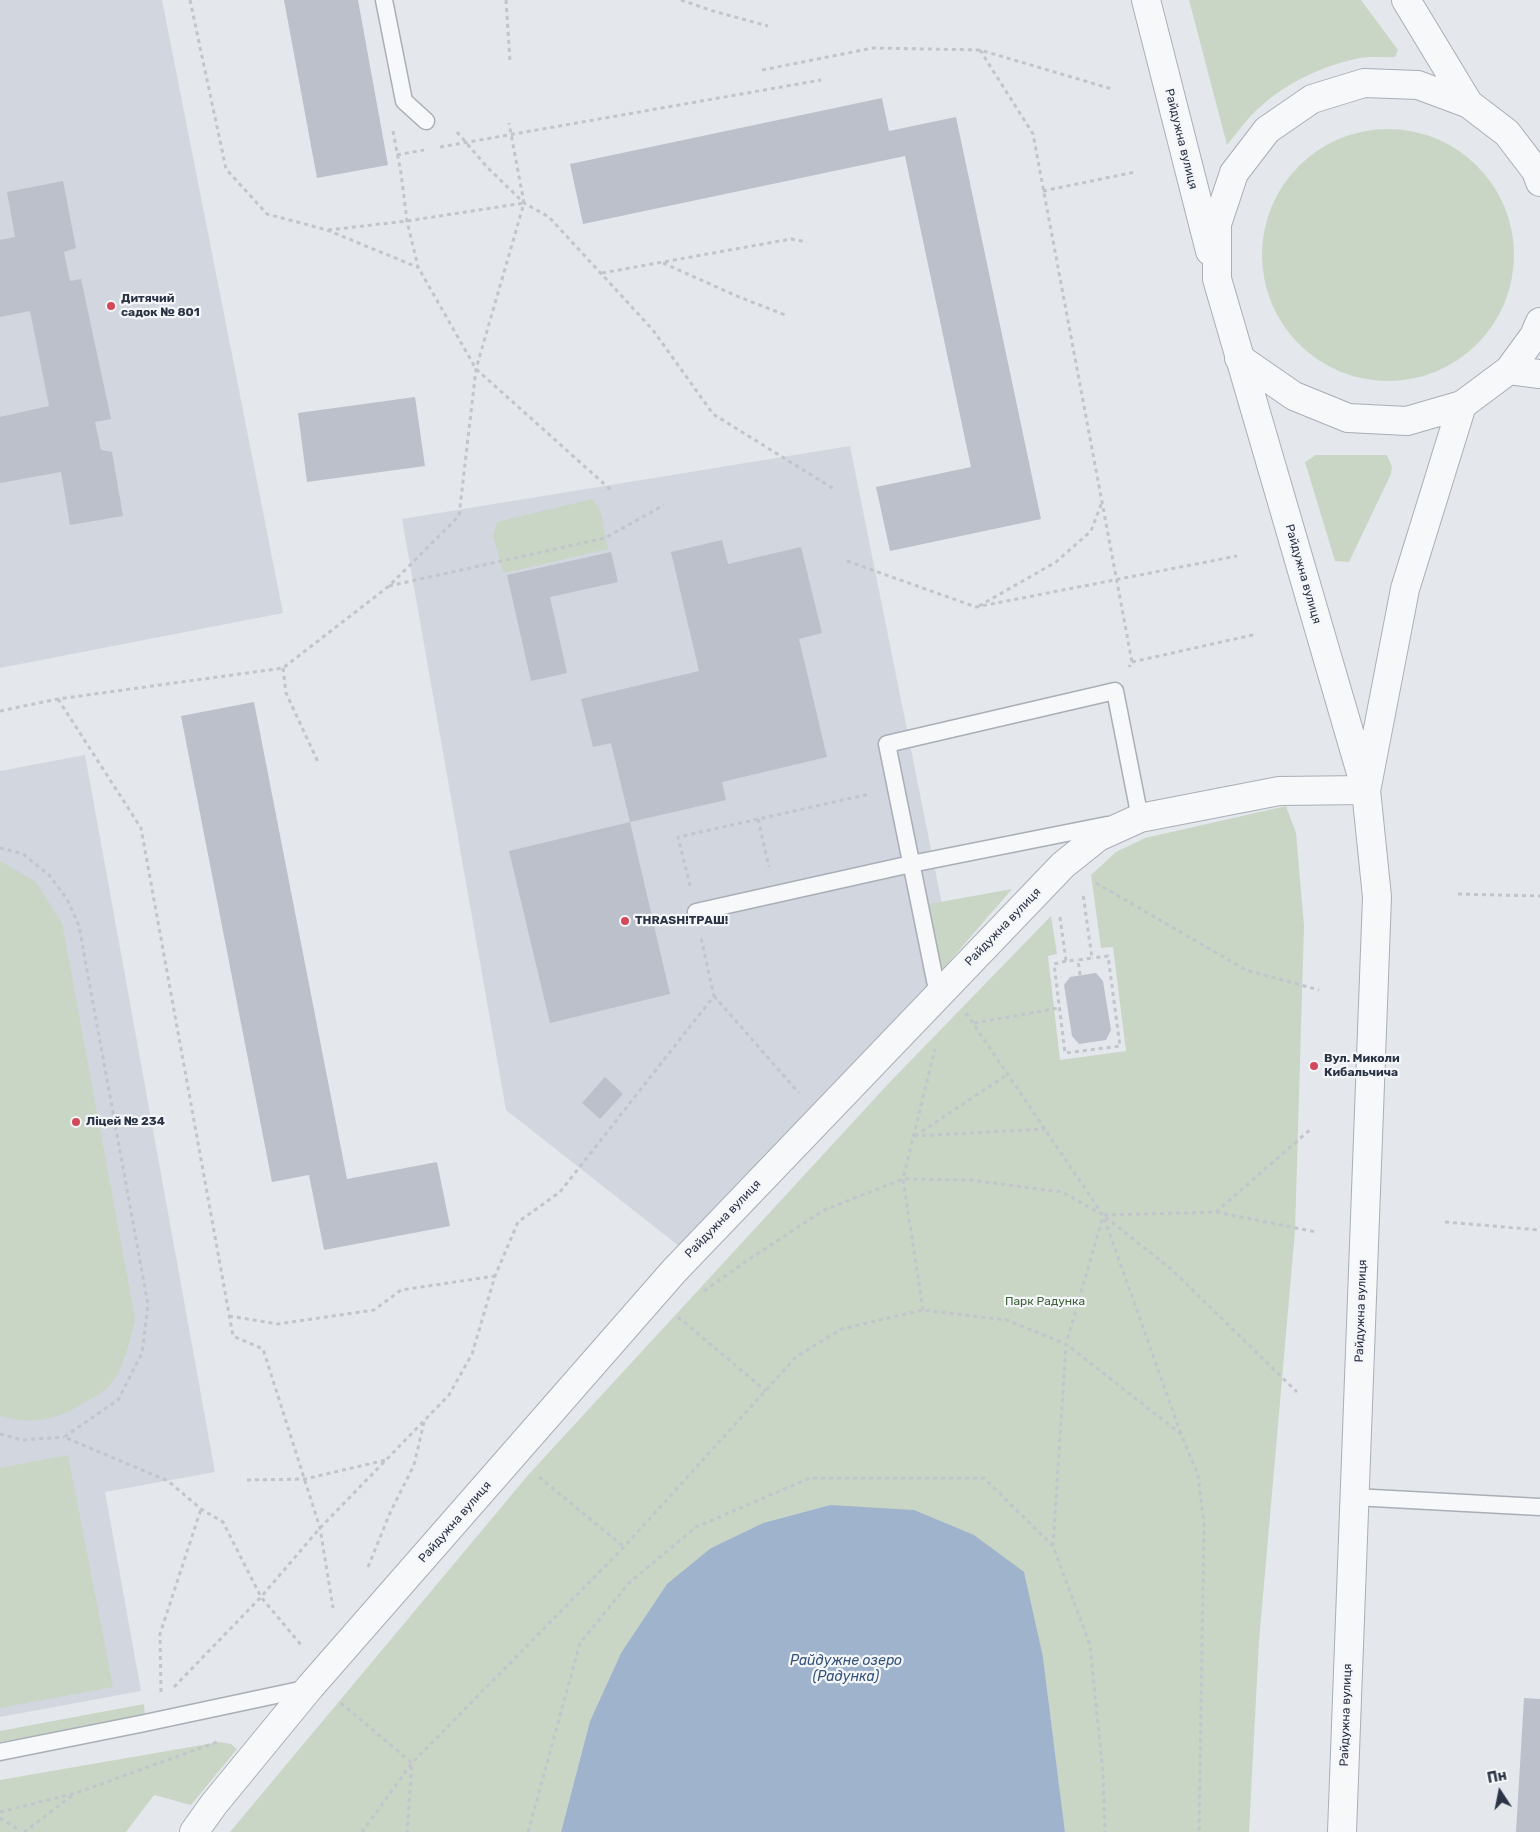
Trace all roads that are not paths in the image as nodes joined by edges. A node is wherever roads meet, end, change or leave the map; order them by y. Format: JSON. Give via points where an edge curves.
{"nodes":[{"id":1,"x":384,"y":0,"type":"edge"},
{"id":2,"x":1146,"y":0,"type":"edge"},
{"id":3,"x":1406,"y":0,"type":"edge"},
{"id":4,"x":1469,"y":104,"type":"junction"},
{"id":5,"x":426,"y":121,"type":"dead end"},
{"id":6,"x":1539,"y":176,"type":"edge"},
{"id":7,"x":1217,"y":279,"type":"junction"},
{"id":8,"x":1540,"y":322,"type":"edge"},
{"id":9,"x":1239,"y":358,"type":"junction"},
{"id":10,"x":1509,"y":370,"type":"junction"},
{"id":11,"x":1540,"y":374,"type":"edge"},
{"id":12,"x":1462,"y":404,"type":"junction"},
{"id":13,"x":1366,"y":790,"type":"junction"},
{"id":14,"x":1140,"y":818,"type":"junction"},
{"id":15,"x":911,"y":864,"type":"junction"},
{"id":16,"x":696,"y":912,"type":"road end"},
{"id":17,"x":938,"y":995,"type":"junction"},
{"id":18,"x":1354,"y":1497,"type":"junction"},
{"id":19,"x":1540,"y":1507,"type":"edge"},
{"id":20,"x":310,"y":1687,"type":"junction"},
{"id":21,"x":0,"y":1752,"type":"edge"},
{"id":22,"x":194,"y":1832,"type":"edge"},
{"id":23,"x":1342,"y":1832,"type":"edge"}],
"edges":[{"from":1,"to":5,"type":"lane","via":[[404,101]]},
{"from":2,"to":7,"type":"street","name":"Райдужна вулиця"},
{"from":3,"to":4,"type":"street"},
{"from":4,"to":6,"type":"street","via":[[1507,133]]},
{"from":4,"to":7,"type":"street","via":[[1418,85],[1364,83],[1312,99],[1267,130],[1234,173],[1217,224]]},
{"from":7,"to":9,"type":"street","name":"Райдужна вулиця"},
{"from":8,"to":10,"type":"street","via":[[1534,336]]},
{"from":9,"to":12,"type":"street","via":[[1294,396],[1348,418],[1406,421]]},
{"from":9,"to":13,"type":"street","name":"Райдужна вулиця"},
{"from":10,"to":11,"type":"street"},
{"from":10,"to":12,"type":"street"},
{"from":12,"to":13,"type":"street","name":"Райдужна вулиця","via":[[1406,589]]},
{"from":13,"to":14,"type":"street","name":"Райдужна вулиця","via":[[1279,791]]},
{"from":13,"to":18,"type":"street","name":"Райдужна вулиця","via":[[1377,897]]},
{"from":14,"to":15,"type":"lane"},
{"from":14,"to":15,"type":"lane","via":[[1115,691],[887,744]]},
{"from":14,"to":17,"type":"street","name":"Райдужна вулиця","via":[[1098,838],[1063,865]]},
{"from":15,"to":16,"type":"lane"},
{"from":15,"to":17,"type":"lane"},
{"from":17,"to":20,"type":"street","name":"Райдужна вулиця","via":[[674,1271]]},
{"from":18,"to":19,"type":"lane"},
{"from":18,"to":23,"type":"street","name":"Райдужна вулиця"},
{"from":20,"to":21,"type":"lane"},
{"from":20,"to":22,"type":"street","name":"Райдужна вулиця"}]}
